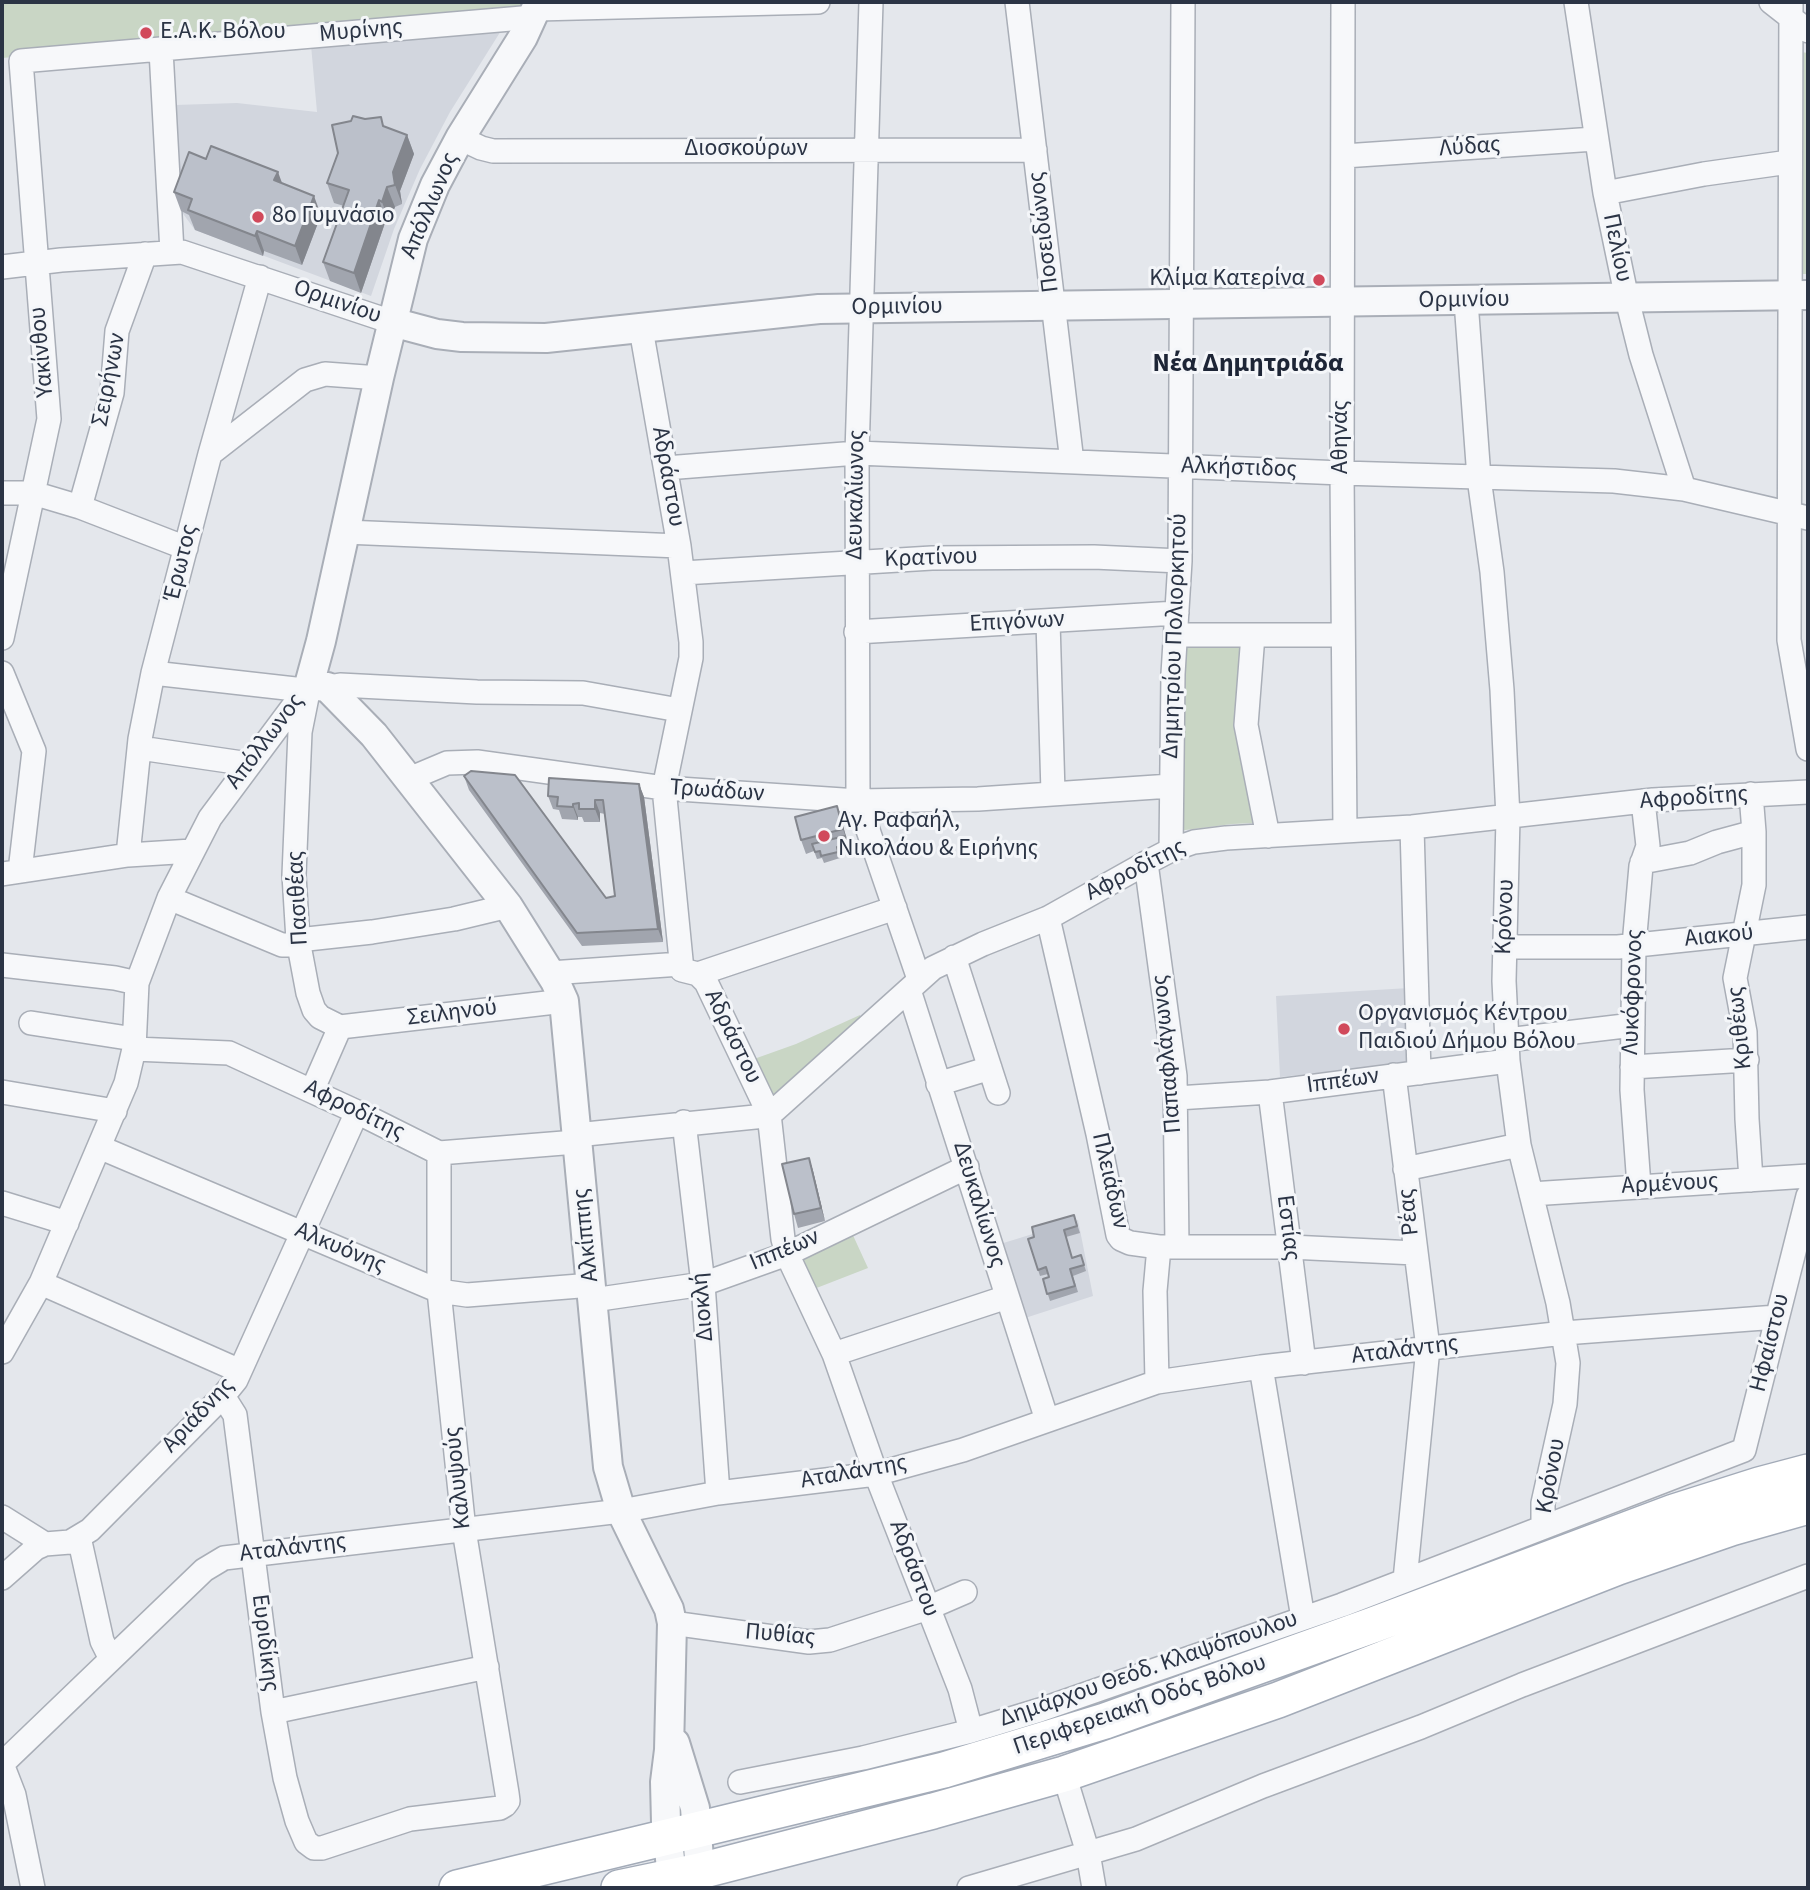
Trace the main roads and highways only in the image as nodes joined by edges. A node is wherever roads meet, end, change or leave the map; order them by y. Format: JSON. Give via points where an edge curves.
{"nodes":[{"id":1,"x":1808,"y":1472,"type":"edge"},
{"id":2,"x":1808,"y":1506,"type":"edge"},
{"id":3,"x":457,"y":1888,"type":"edge"},
{"id":4,"x":619,"y":1888,"type":"edge"}],
"edges":[{"from":1,"to":3,"type":"main road","name":"Περιφερειακή Οδός Βόλου","via":[[1674,1512],[1105,1721],[944,1770]]},
{"from":2,"to":4,"type":"main road","name":"Περιφερειακή Οδός Βόλου","via":[[1608,1570],[1287,1697],[1064,1774]]}]}
